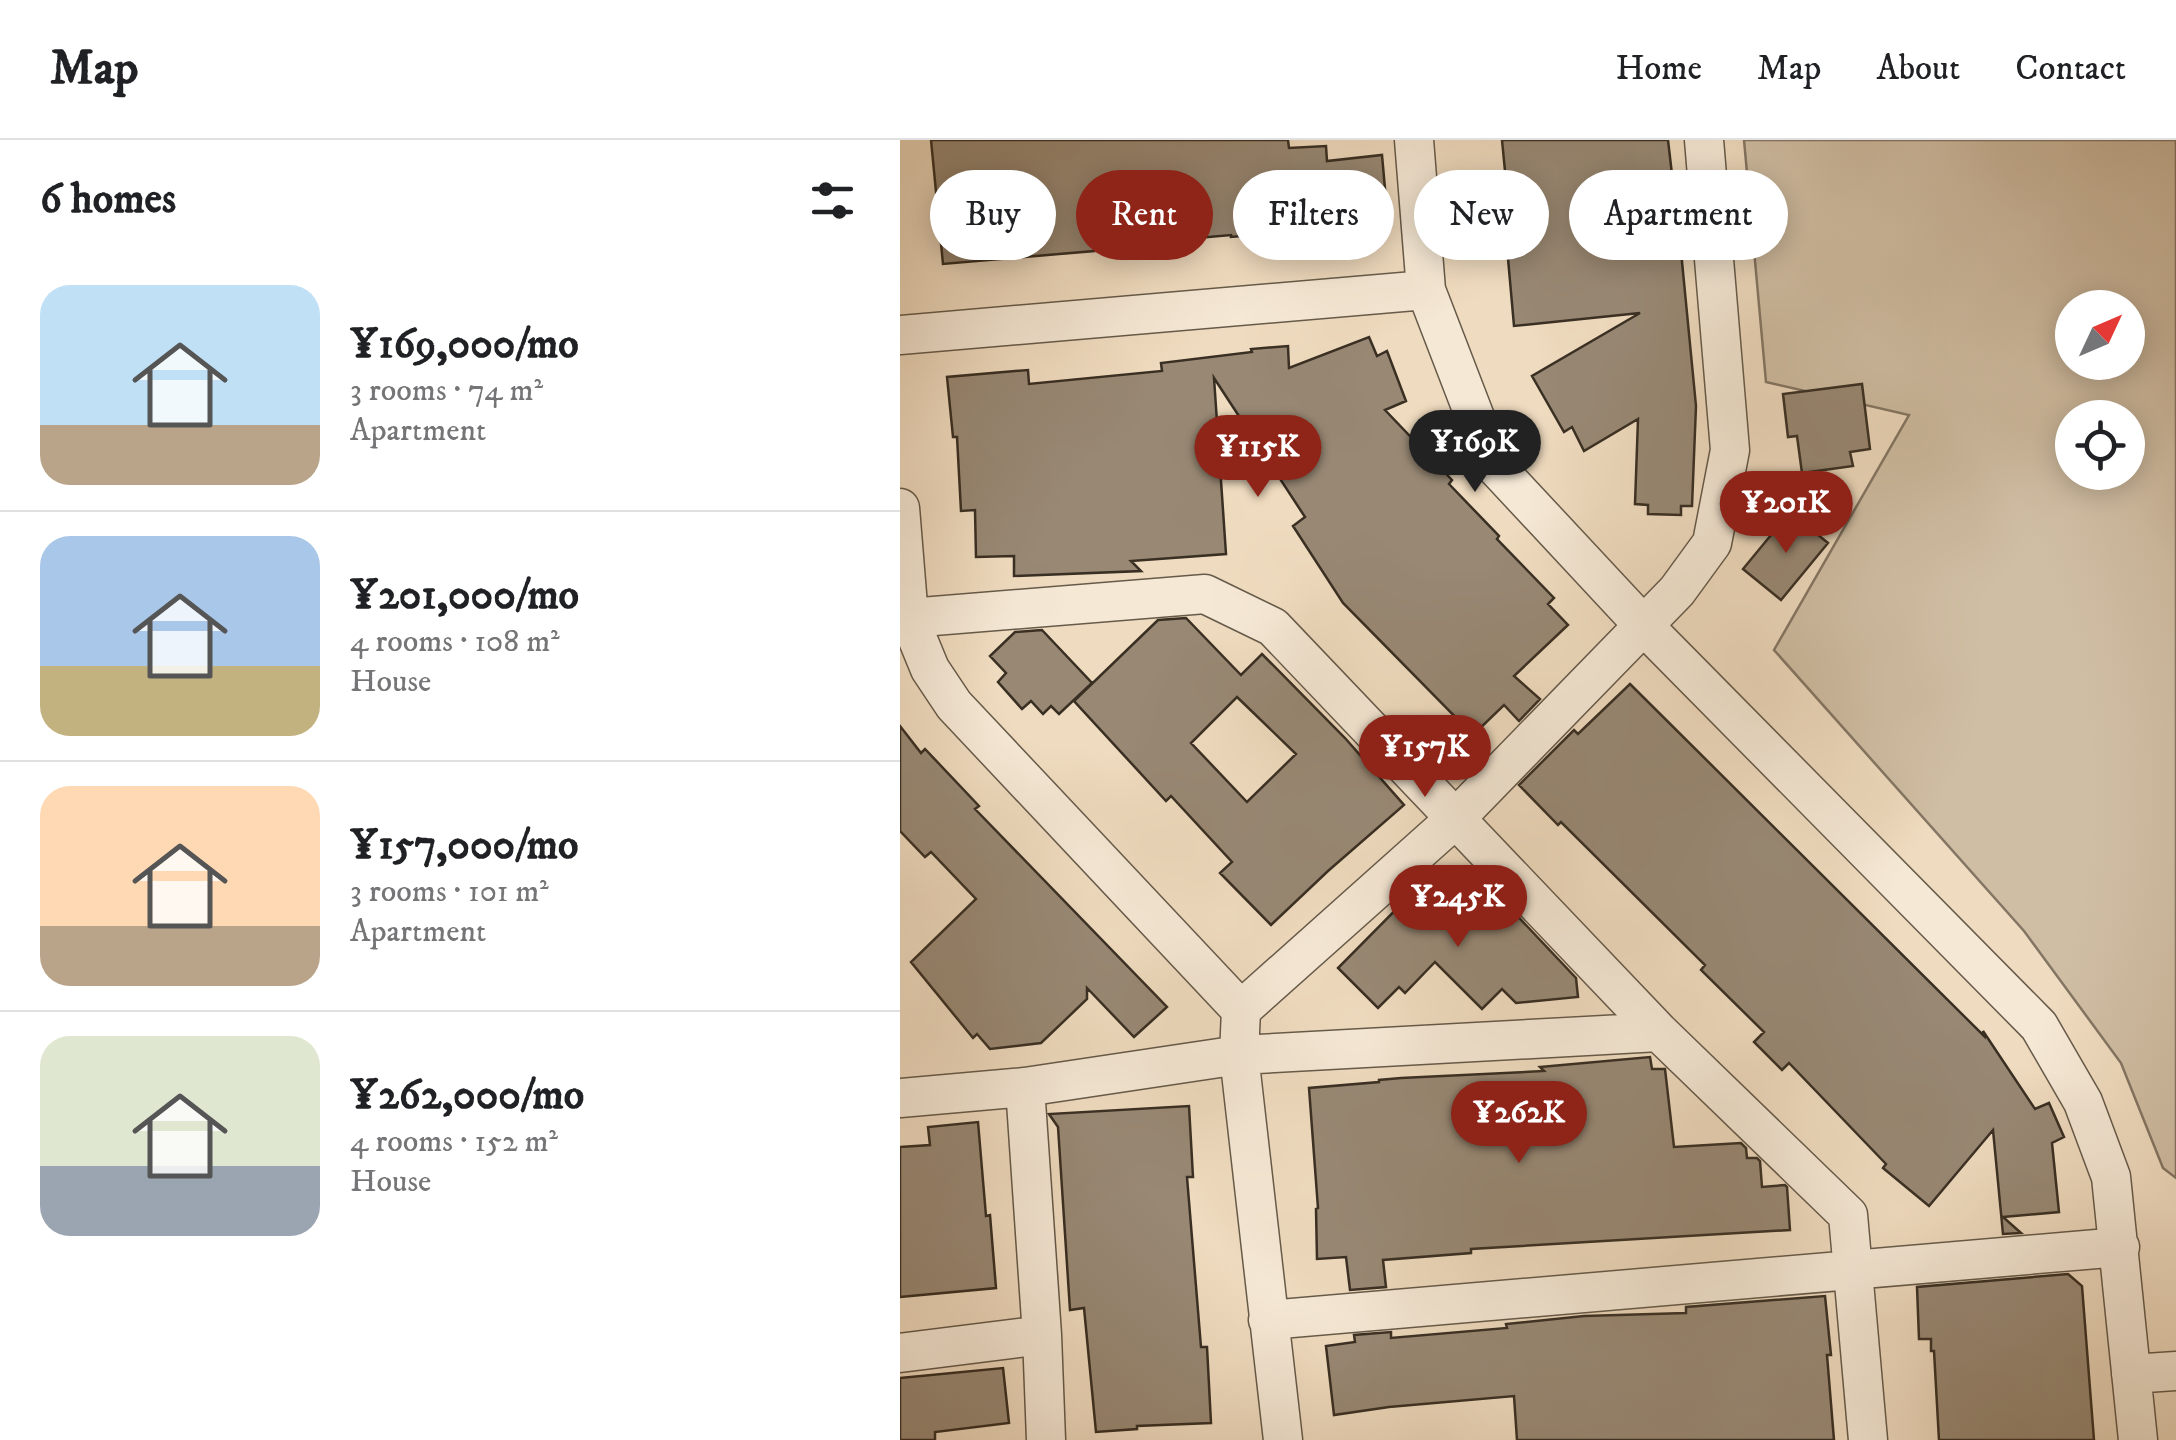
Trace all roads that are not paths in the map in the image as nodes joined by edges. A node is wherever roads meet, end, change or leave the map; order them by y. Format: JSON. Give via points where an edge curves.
{"nodes":[{"id":1,"x":1414,"y":140,"type":"edge"},
{"id":2,"x":1704,"y":140,"type":"edge"},
{"id":3,"x":1426,"y":290,"type":"junction"},
{"id":4,"x":900,"y":336,"type":"edge"},
{"id":5,"x":900,"y":508,"type":"edge"},
{"id":6,"x":909,"y":618,"type":"junction"},
{"id":7,"x":1644,"y":626,"type":"junction"},
{"id":8,"x":1455,"y":819,"type":"junction"},
{"id":9,"x":1241,"y":1010,"type":"junction"},
{"id":10,"x":1659,"y":1032,"type":"junction"},
{"id":11,"x":1240,"y":1055,"type":"junction"},
{"id":12,"x":1025,"y":1087,"type":"junction"},
{"id":13,"x":900,"y":1098,"type":"edge"},
{"id":14,"x":2120,"y":1247,"type":"junction"},
{"id":15,"x":1854,"y":1268,"type":"junction"},
{"id":16,"x":1268,"y":1320,"type":"junction"},
{"id":17,"x":1042,"y":1334,"type":"junction"},
{"id":18,"x":900,"y":1352,"type":"edge"},
{"id":19,"x":2176,"y":1371,"type":"edge"},
{"id":20,"x":2132,"y":1374,"type":"junction"},
{"id":21,"x":1046,"y":1440,"type":"edge"},
{"id":22,"x":1282,"y":1440,"type":"edge"},
{"id":23,"x":1868,"y":1440,"type":"edge"},
{"id":24,"x":2138,"y":1440,"type":"edge"}],
"edges":[{"from":1,"to":3,"type":"street"},
{"from":2,"to":7,"type":"street","via":[[1730,450],[1712,542]]},
{"from":3,"to":4,"type":"street"},
{"from":3,"to":7,"type":"street","via":[[1492,464]]},
{"from":5,"to":6,"type":"street"},
{"from":6,"to":8,"type":"street","via":[[1205,594],[1273,627]]},
{"from":6,"to":9,"type":"street","via":[[954,705]]},
{"from":7,"to":8,"type":"street"},
{"from":7,"to":14,"type":"street","via":[[2039,1026],[2083,1102],[2111,1176]]},
{"from":8,"to":9,"type":"street"},
{"from":8,"to":10,"type":"street"},
{"from":9,"to":11,"type":"street"},
{"from":10,"to":11,"type":"street"},
{"from":10,"to":15,"type":"street","via":[[1848,1215]]},
{"from":11,"to":12,"type":"street"},
{"from":11,"to":16,"type":"street"},
{"from":12,"to":13,"type":"street"},
{"from":12,"to":17,"type":"street"},
{"from":14,"to":15,"type":"street"},
{"from":14,"to":20,"type":"street"},
{"from":15,"to":16,"type":"street"},
{"from":15,"to":23,"type":"street"},
{"from":16,"to":22,"type":"street"},
{"from":17,"to":18,"type":"street"},
{"from":17,"to":21,"type":"street"},
{"from":19,"to":20,"type":"street"},
{"from":20,"to":24,"type":"street"}]}
